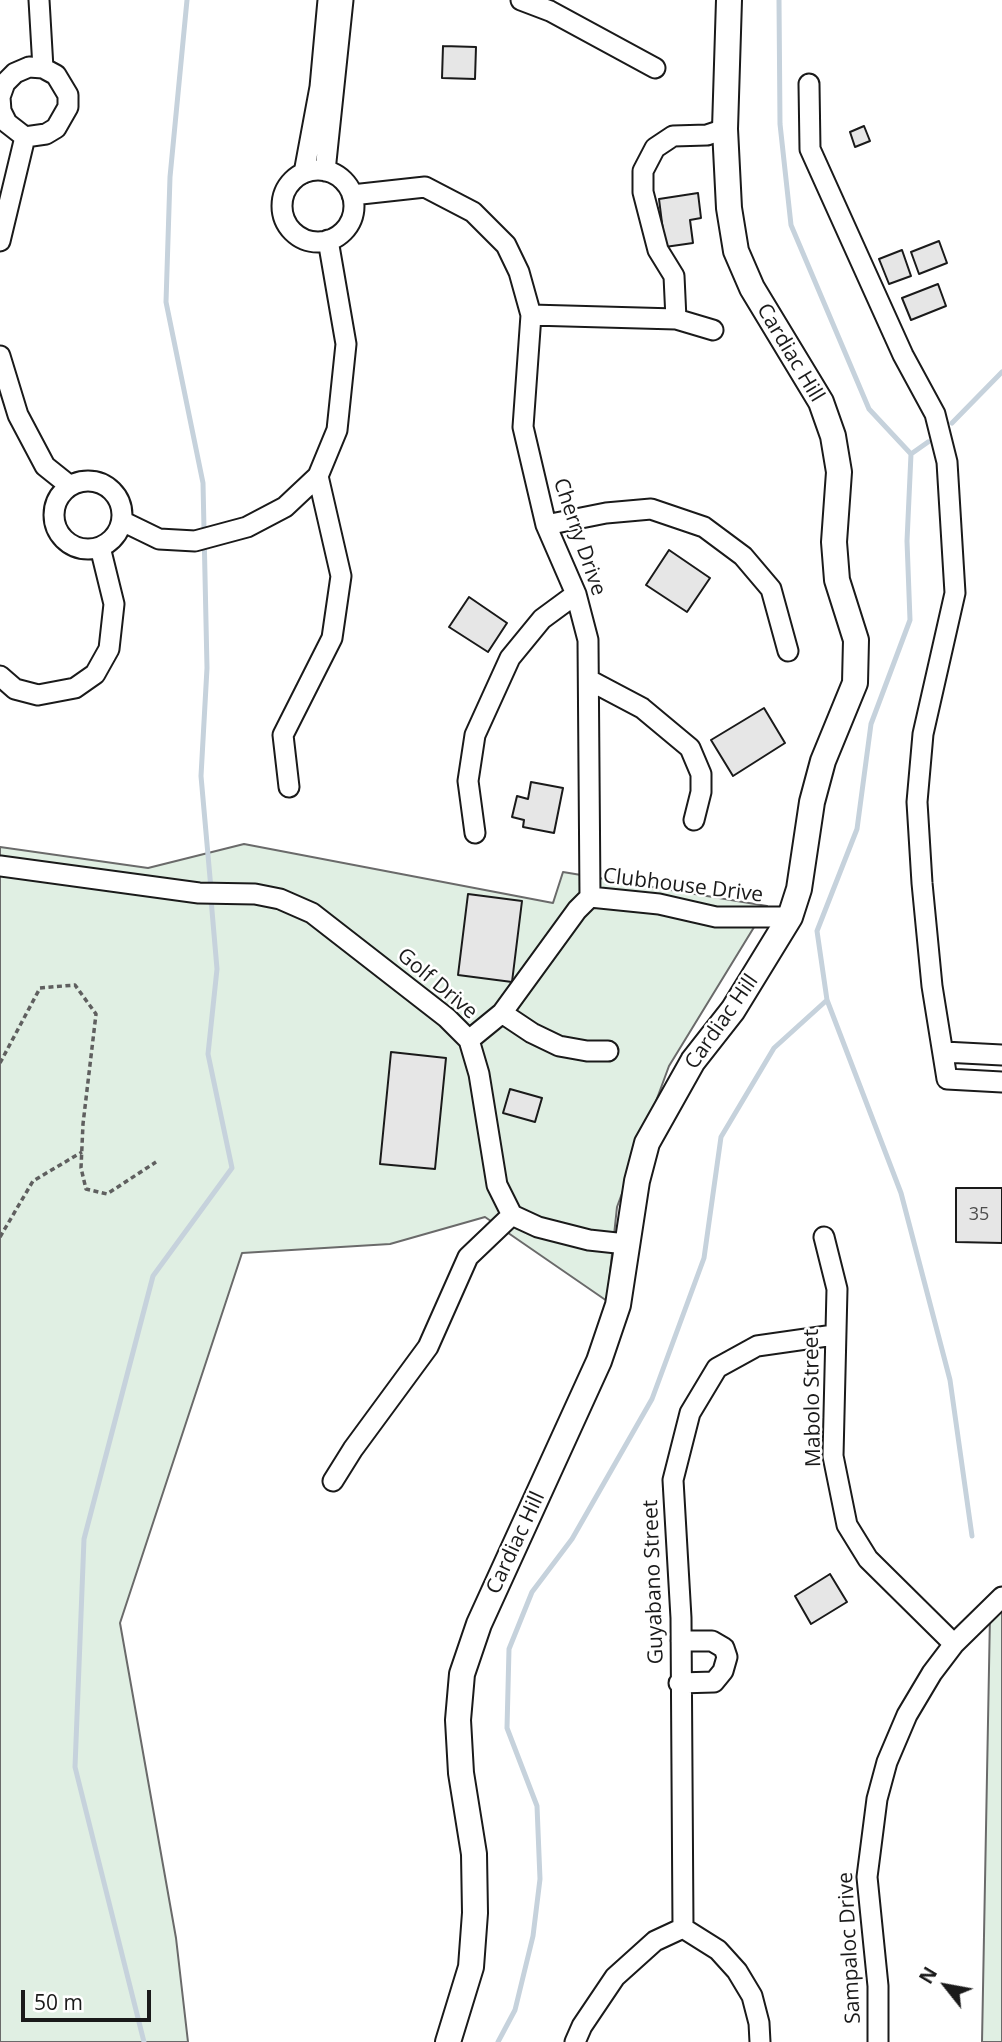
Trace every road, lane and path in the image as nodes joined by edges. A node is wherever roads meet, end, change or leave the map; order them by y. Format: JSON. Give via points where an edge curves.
{"nodes":[{"id":1,"x":40,"y":0,"type":"edge"},
{"id":2,"x":328,"y":0,"type":"edge"},
{"id":3,"x":344,"y":0,"type":"edge"},
{"id":4,"x":521,"y":0,"type":"edge"},
{"id":5,"x":729,"y":0,"type":"edge"},
{"id":6,"x":43,"y":68,"type":"junction"},
{"id":7,"x":654,"y":68,"type":"dead end"},
{"id":8,"x":809,"y":84,"type":"dead end"},
{"id":9,"x":0,"y":97,"type":"edge"},
{"id":10,"x":725,"y":129,"type":"junction"},
{"id":11,"x":24,"y":137,"type":"junction"},
{"id":12,"x":325,"y":171,"type":"junction"},
{"id":13,"x":304,"y":173,"type":"junction"},
{"id":14,"x":352,"y":195,"type":"junction"},
{"id":15,"x":328,"y":240,"type":"junction"},
{"id":16,"x":0,"y":241,"type":"edge"},
{"id":17,"x":531,"y":315,"type":"junction"},
{"id":18,"x":676,"y":319,"type":"junction"},
{"id":19,"x":713,"y":330,"type":"dead end"},
{"id":20,"x":0,"y":356,"type":"edge"},
{"id":21,"x":318,"y":475,"type":"junction"},
{"id":22,"x":70,"y":486,"type":"junction"},
{"id":23,"x":122,"y":521,"type":"junction"},
{"id":24,"x":546,"y":525,"type":"junction"},
{"id":25,"x":100,"y":547,"type":"junction"},
{"id":26,"x":576,"y":594,"type":"junction"},
{"id":27,"x":788,"y":651,"type":"dead end"},
{"id":28,"x":0,"y":676,"type":"edge"},
{"id":29,"x":589,"y":680,"type":"junction"},
{"id":30,"x":289,"y":787,"type":"dead end"},
{"id":31,"x":694,"y":820,"type":"dead end"},
{"id":32,"x":475,"y":833,"type":"dead end"},
{"id":33,"x":0,"y":866,"type":"edge"},
{"id":34,"x":590,"y":897,"type":"junction"},
{"id":35,"x":790,"y":917,"type":"junction"},
{"id":36,"x":502,"y":1013,"type":"junction"},
{"id":37,"x":469,"y":1041,"type":"junction"},
{"id":38,"x":608,"y":1051,"type":"dead end"},
{"id":39,"x":944,"y":1052,"type":"junction"},
{"id":40,"x":1002,"y":1055,"type":"edge"},
{"id":41,"x":0,"y":1063,"type":"edge"},
{"id":42,"x":1002,"y":1082,"type":"edge"},
{"id":43,"x":82,"y":1152,"type":"junction"},
{"id":44,"x":156,"y":1162,"type":"dead end"},
{"id":45,"x":512,"y":1215,"type":"junction"},
{"id":46,"x":0,"y":1237,"type":"edge"},
{"id":47,"x":824,"y":1237,"type":"dead end"},
{"id":48,"x":626,"y":1244,"type":"junction"},
{"id":49,"x":834,"y":1335,"type":"junction"},
{"id":50,"x":333,"y":1481,"type":"dead end"},
{"id":51,"x":1002,"y":1597,"type":"edge"},
{"id":52,"x":681,"y":1641,"type":"junction"},
{"id":53,"x":954,"y":1644,"type":"junction"},
{"id":54,"x":679,"y":1682,"type":"junction"},
{"id":55,"x":684,"y":1928,"type":"junction"},
{"id":56,"x":448,"y":2042,"type":"edge"},
{"id":57,"x":575,"y":2042,"type":"edge"},
{"id":58,"x":760,"y":2042,"type":"edge"},
{"id":59,"x":878,"y":2042,"type":"edge"}],
"edges":[{"from":1,"to":6,"type":"street"},
{"from":2,"to":13,"type":"street","via":[[320,87]]},
{"from":3,"to":12,"type":"street"},
{"from":4,"to":7,"type":"street"},
{"from":5,"to":10,"type":"main road","name":"Cardiac Hill"},
{"from":6,"to":9,"type":"street","via":[[15,73]]},
{"from":6,"to":11,"type":"street","via":[[64,84],[68,107],[56,128]]},
{"from":8,"to":39,"type":"street","via":[[810,149],[903,355],[935,414],[947,462],[955,593],[923,734],[917,802],[932,986]]},
{"from":9,"to":11,"type":"street","via":[[7,123]]},
{"from":10,"to":18,"type":"street","via":[[707,135],[673,136],[655,148],[643,171],[643,192],[658,250],[674,276]]},
{"from":10,"to":35,"type":"main road","name":"Cardiac Hill","via":[[736,251],[752,288],[821,402],[833,436],[839,472],[834,542],[837,580],[856,640],[855,683],[823,761]]},
{"from":11,"to":16,"type":"street"},
{"from":12,"to":13,"type":"street"},
{"from":12,"to":14,"type":"street","via":[[339,176]]},
{"from":13,"to":15,"type":"street","via":[[284,195],[283,215],[302,239]]},
{"from":14,"to":15,"type":"street","via":[[351,220],[345,230]]},
{"from":14,"to":17,"type":"street","name":"Cherry Drive","via":[[425,187],[473,212],[506,245]]},
{"from":15,"to":21,"type":"street","via":[[346,344],[337,430]]},
{"from":17,"to":18,"type":"street"},
{"from":17,"to":24,"type":"street","name":"Cherry Drive","via":[[523,427]]},
{"from":18,"to":19,"type":"street"},
{"from":20,"to":22,"type":"street","via":[[18,415],[44,466]]},
{"from":21,"to":23,"type":"street","via":[[285,507],[247,527],[195,541],[159,539]]},
{"from":21,"to":30,"type":"street","via":[[341,576],[332,638],[284,735]]},
{"from":22,"to":23,"type":"street","via":[[98,481],[110,488],[122,508]]},
{"from":22,"to":25,"type":"street","via":[[57,503],[55,524],[72,545]]},
{"from":23,"to":25,"type":"street","via":[[110,541]]},
{"from":24,"to":26,"type":"street","name":"Cherry Drive"},
{"from":24,"to":27,"type":"street","via":[[651,509],[704,527],[743,556],[771,589]]},
{"from":25,"to":28,"type":"street","via":[[114,604],[109,649],[95,674],[75,688],[38,695],[15,689]]},
{"from":26,"to":29,"type":"street","name":"Cherry Drive","via":[[588,640]]},
{"from":26,"to":32,"type":"street","via":[[542,619],[510,658],[475,735],[468,780]]},
{"from":29,"to":31,"type":"street","via":[[642,708],[690,748],[701,774]]},
{"from":29,"to":34,"type":"street","name":"Cherry Drive"},
{"from":33,"to":37,"type":"street","name":"Golf Drive","via":[[280,899],[312,913],[447,1018]]},
{"from":34,"to":35,"type":"street","name":"Clubhouse Drive","via":[[659,904],[716,917]]},
{"from":34,"to":36,"type":"street","name":"Clubhouse Drive"},
{"from":35,"to":48,"type":"main road","name":"Cardiac Hill","via":[[659,1118],[637,1181]]},
{"from":36,"to":37,"type":"street","name":"Clubhouse Drive"},
{"from":36,"to":38,"type":"street","via":[[559,1046]]},
{"from":37,"to":45,"type":"street","name":"Golf Drive","via":[[479,1074],[497,1185]]},
{"from":39,"to":40,"type":"street"},
{"from":39,"to":42,"type":"street","via":[[947,1079]]},
{"from":41,"to":43,"type":"path","via":[[40,988],[75,985],[96,1014]]},
{"from":43,"to":44,"type":"path","via":[[86,1189],[107,1194]]},
{"from":43,"to":46,"type":"path","via":[[33,1181]]},
{"from":45,"to":48,"type":"street","via":[[589,1240]]},
{"from":45,"to":50,"type":"street","via":[[468,1257],[428,1347]]},
{"from":47,"to":49,"type":"street","name":"Mabolo Street","via":[[837,1289]]},
{"from":48,"to":56,"type":"main road","name":"Cardiac Hill","via":[[618,1305],[599,1361],[479,1625],[462,1674],[458,1720],[474,1854],[475,1913],[471,1967]]},
{"from":49,"to":52,"type":"street","name":"Guyabano Street","via":[[757,1346],[717,1368],[690,1413],[673,1480]]},
{"from":49,"to":53,"type":"street","name":"Mabolo Street","via":[[833,1456],[847,1525],[869,1559]]},
{"from":51,"to":53,"type":"street","name":"Sampaloc Drive"},
{"from":52,"to":54,"type":"street","name":"Guyabano Street"},
{"from":52,"to":54,"type":"street","via":[[712,1641],[724,1648],[727,1657],[714,1682]]},
{"from":53,"to":59,"type":"street","name":"Sampaloc Drive","via":[[907,1715],[877,1799],[867,1877],[878,1986]]},
{"from":54,"to":55,"type":"street","name":"Guyabano Street"},
{"from":55,"to":57,"type":"street","via":[[655,1941],[615,1977]]},
{"from":55,"to":58,"type":"street","via":[[718,1950],[737,1971],[752,1996]]}]}
